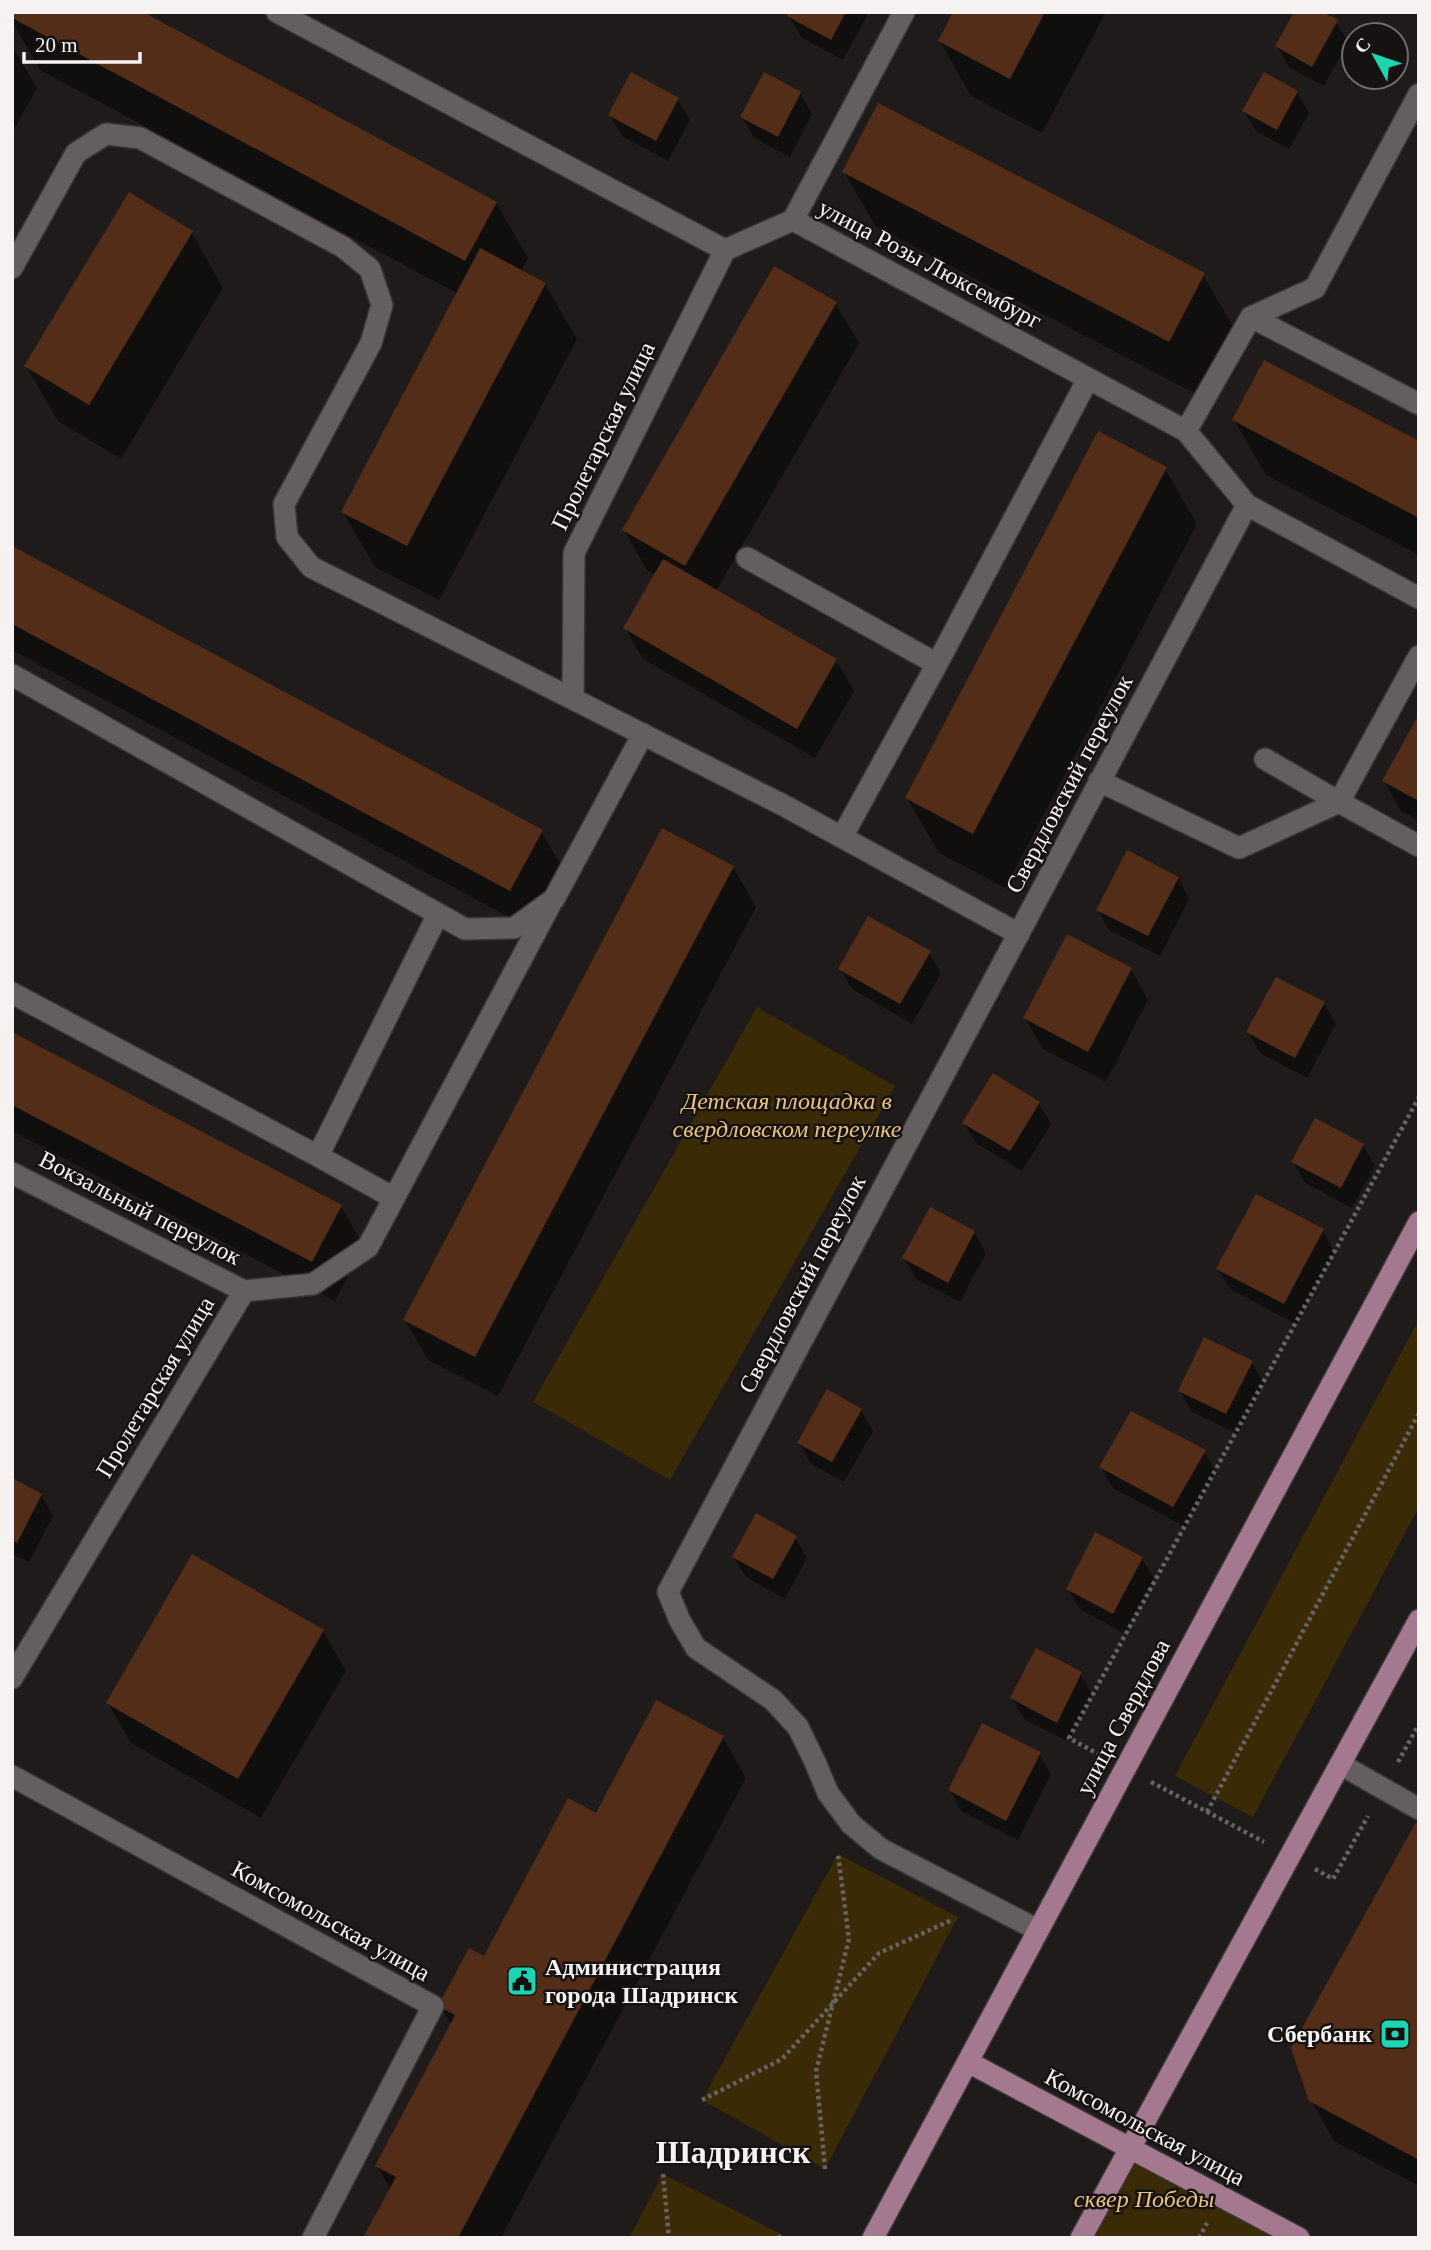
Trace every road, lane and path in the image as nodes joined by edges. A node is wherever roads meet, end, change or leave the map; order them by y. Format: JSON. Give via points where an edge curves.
{"nodes":[{"id":1,"x":277,"y":12,"type":"edge"},
{"id":2,"x":904,"y":12,"type":"edge"},
{"id":3,"x":1419,"y":94,"type":"edge"},
{"id":4,"x":793,"y":220,"type":"junction"},
{"id":5,"x":725,"y":250,"type":"junction"},
{"id":6,"x":12,"y":268,"type":"edge"},
{"id":7,"x":1251,"y":317,"type":"junction"},
{"id":8,"x":1088,"y":379,"type":"junction"},
{"id":9,"x":1419,"y":404,"type":"edge"},
{"id":10,"x":1186,"y":431,"type":"junction"},
{"id":11,"x":1247,"y":505,"type":"junction"},
{"id":12,"x":747,"y":558,"type":"dead end"},
{"id":13,"x":1419,"y":598,"type":"edge"},
{"id":14,"x":1419,"y":656,"type":"edge"},
{"id":15,"x":937,"y":664,"type":"junction"},
{"id":16,"x":12,"y":675,"type":"edge"},
{"id":17,"x":573,"y":699,"type":"junction"},
{"id":18,"x":643,"y":734,"type":"junction"},
{"id":19,"x":1265,"y":759,"type":"dead end"},
{"id":20,"x":1099,"y":781,"type":"junction"},
{"id":21,"x":1339,"y":802,"type":"junction"},
{"id":22,"x":842,"y":837,"type":"junction"},
{"id":23,"x":1419,"y":846,"type":"edge"},
{"id":24,"x":554,"y":899,"type":"junction"},
{"id":25,"x":438,"y":914,"type":"junction"},
{"id":26,"x":1019,"y":934,"type":"junction"},
{"id":27,"x":12,"y":993,"type":"edge"},
{"id":28,"x":318,"y":1156,"type":"junction"},
{"id":29,"x":12,"y":1173,"type":"edge"},
{"id":30,"x":394,"y":1198,"type":"junction"},
{"id":31,"x":1419,"y":1222,"type":"edge"},
{"id":32,"x":244,"y":1291,"type":"junction"},
{"id":33,"x":1419,"y":1413,"type":"edge"},
{"id":34,"x":1419,"y":1620,"type":"edge"},
{"id":35,"x":12,"y":1678,"type":"edge"},
{"id":36,"x":1340,"y":1763,"type":"junction"},
{"id":37,"x":12,"y":1776,"type":"edge"},
{"id":38,"x":1419,"y":1809,"type":"edge"},
{"id":39,"x":1207,"y":1812,"type":"dead end"},
{"id":40,"x":838,"y":1854,"type":"dead end"},
{"id":41,"x":958,"y":1917,"type":"dead end"},
{"id":42,"x":1038,"y":1930,"type":"junction"},
{"id":43,"x":831,"y":2005,"type":"junction"},
{"id":44,"x":968,"y":2062,"type":"junction"},
{"id":45,"x":702,"y":2100,"type":"dead end"},
{"id":46,"x":1128,"y":2149,"type":"junction"},
{"id":47,"x":825,"y":2169,"type":"dead end"},
{"id":48,"x":663,"y":2174,"type":"dead end"},
{"id":49,"x":313,"y":2238,"type":"edge"},
{"id":50,"x":669,"y":2238,"type":"edge"},
{"id":51,"x":873,"y":2238,"type":"edge"},
{"id":52,"x":1081,"y":2238,"type":"edge"},
{"id":53,"x":1298,"y":2238,"type":"edge"}],
"edges":[{"from":1,"to":5,"type":"street"},
{"from":2,"to":4,"type":"street"},
{"from":3,"to":7,"type":"street","via":[[1315,288]]},
{"from":4,"to":5,"type":"street","name":"улица Розы Люксембург"},
{"from":4,"to":8,"type":"street","name":"улица Розы Люксембург"},
{"from":5,"to":17,"type":"street","name":"Пролетарская улица","via":[[574,553]]},
{"from":6,"to":17,"type":"street","via":[[76,153],[106,134],[140,138],[343,247],[370,270],[382,305],[371,343],[284,504],[286,537],[311,567]]},
{"from":7,"to":9,"type":"street"},
{"from":7,"to":10,"type":"street"},
{"from":8,"to":10,"type":"street","name":"улица Розы Люксембург"},
{"from":8,"to":15,"type":"street"},
{"from":10,"to":11,"type":"street","name":"улица Розы Люксембург"},
{"from":11,"to":13,"type":"street","name":"улица Розы Люксембург"},
{"from":11,"to":20,"type":"street","name":"Свердловский переулок"},
{"from":12,"to":15,"type":"street"},
{"from":14,"to":21,"type":"street"},
{"from":15,"to":22,"type":"street"},
{"from":16,"to":25,"type":"street"},
{"from":17,"to":18,"type":"street"},
{"from":18,"to":22,"type":"street"},
{"from":18,"to":24,"type":"street","name":"Пролетарская улица"},
{"from":19,"to":21,"type":"street"},
{"from":20,"to":21,"type":"street","via":[[1239,848]]},
{"from":20,"to":26,"type":"street","name":"Свердловский переулок"},
{"from":21,"to":23,"type":"street"},
{"from":22,"to":26,"type":"street"},
{"from":24,"to":25,"type":"street","via":[[514,928],[465,929]]},
{"from":24,"to":30,"type":"street","name":"Пролетарская улица"},
{"from":25,"to":28,"type":"street"},
{"from":26,"to":42,"type":"street","name":"Свердловский переулок","via":[[668,1592],[696,1648],[773,1700],[798,1727],[828,1793],[851,1824],[881,1849]]},
{"from":27,"to":28,"type":"street"},
{"from":28,"to":30,"type":"street"},
{"from":29,"to":32,"type":"street","name":"Вокзальный переулок"},
{"from":30,"to":32,"type":"street","name":"Пролетарская улица","via":[[368,1247],[313,1284]]},
{"from":31,"to":42,"type":"main road","name":"улица Свердлова"},
{"from":32,"to":35,"type":"street","name":"Пролетарская улица"},
{"from":33,"to":39,"type":"path"},
{"from":34,"to":36,"type":"main road"},
{"from":36,"to":38,"type":"street"},
{"from":36,"to":46,"type":"main road"},
{"from":37,"to":49,"type":"street","name":"Комсомольская улица","via":[[433,2006]]},
{"from":40,"to":43,"type":"path","via":[[849,1939]]},
{"from":41,"to":43,"type":"path","via":[[879,1953]]},
{"from":42,"to":44,"type":"main road","name":"улица Свердлова"},
{"from":43,"to":45,"type":"path","via":[[782,2060]]},
{"from":43,"to":47,"type":"path","via":[[816,2071]]},
{"from":44,"to":46,"type":"main road","name":"Комсомольская улица"},
{"from":44,"to":51,"type":"main road","name":"улица Свердлова"},
{"from":46,"to":52,"type":"main road"},
{"from":46,"to":53,"type":"main road","name":"Комсомольская улица"},
{"from":48,"to":50,"type":"path"}]}
